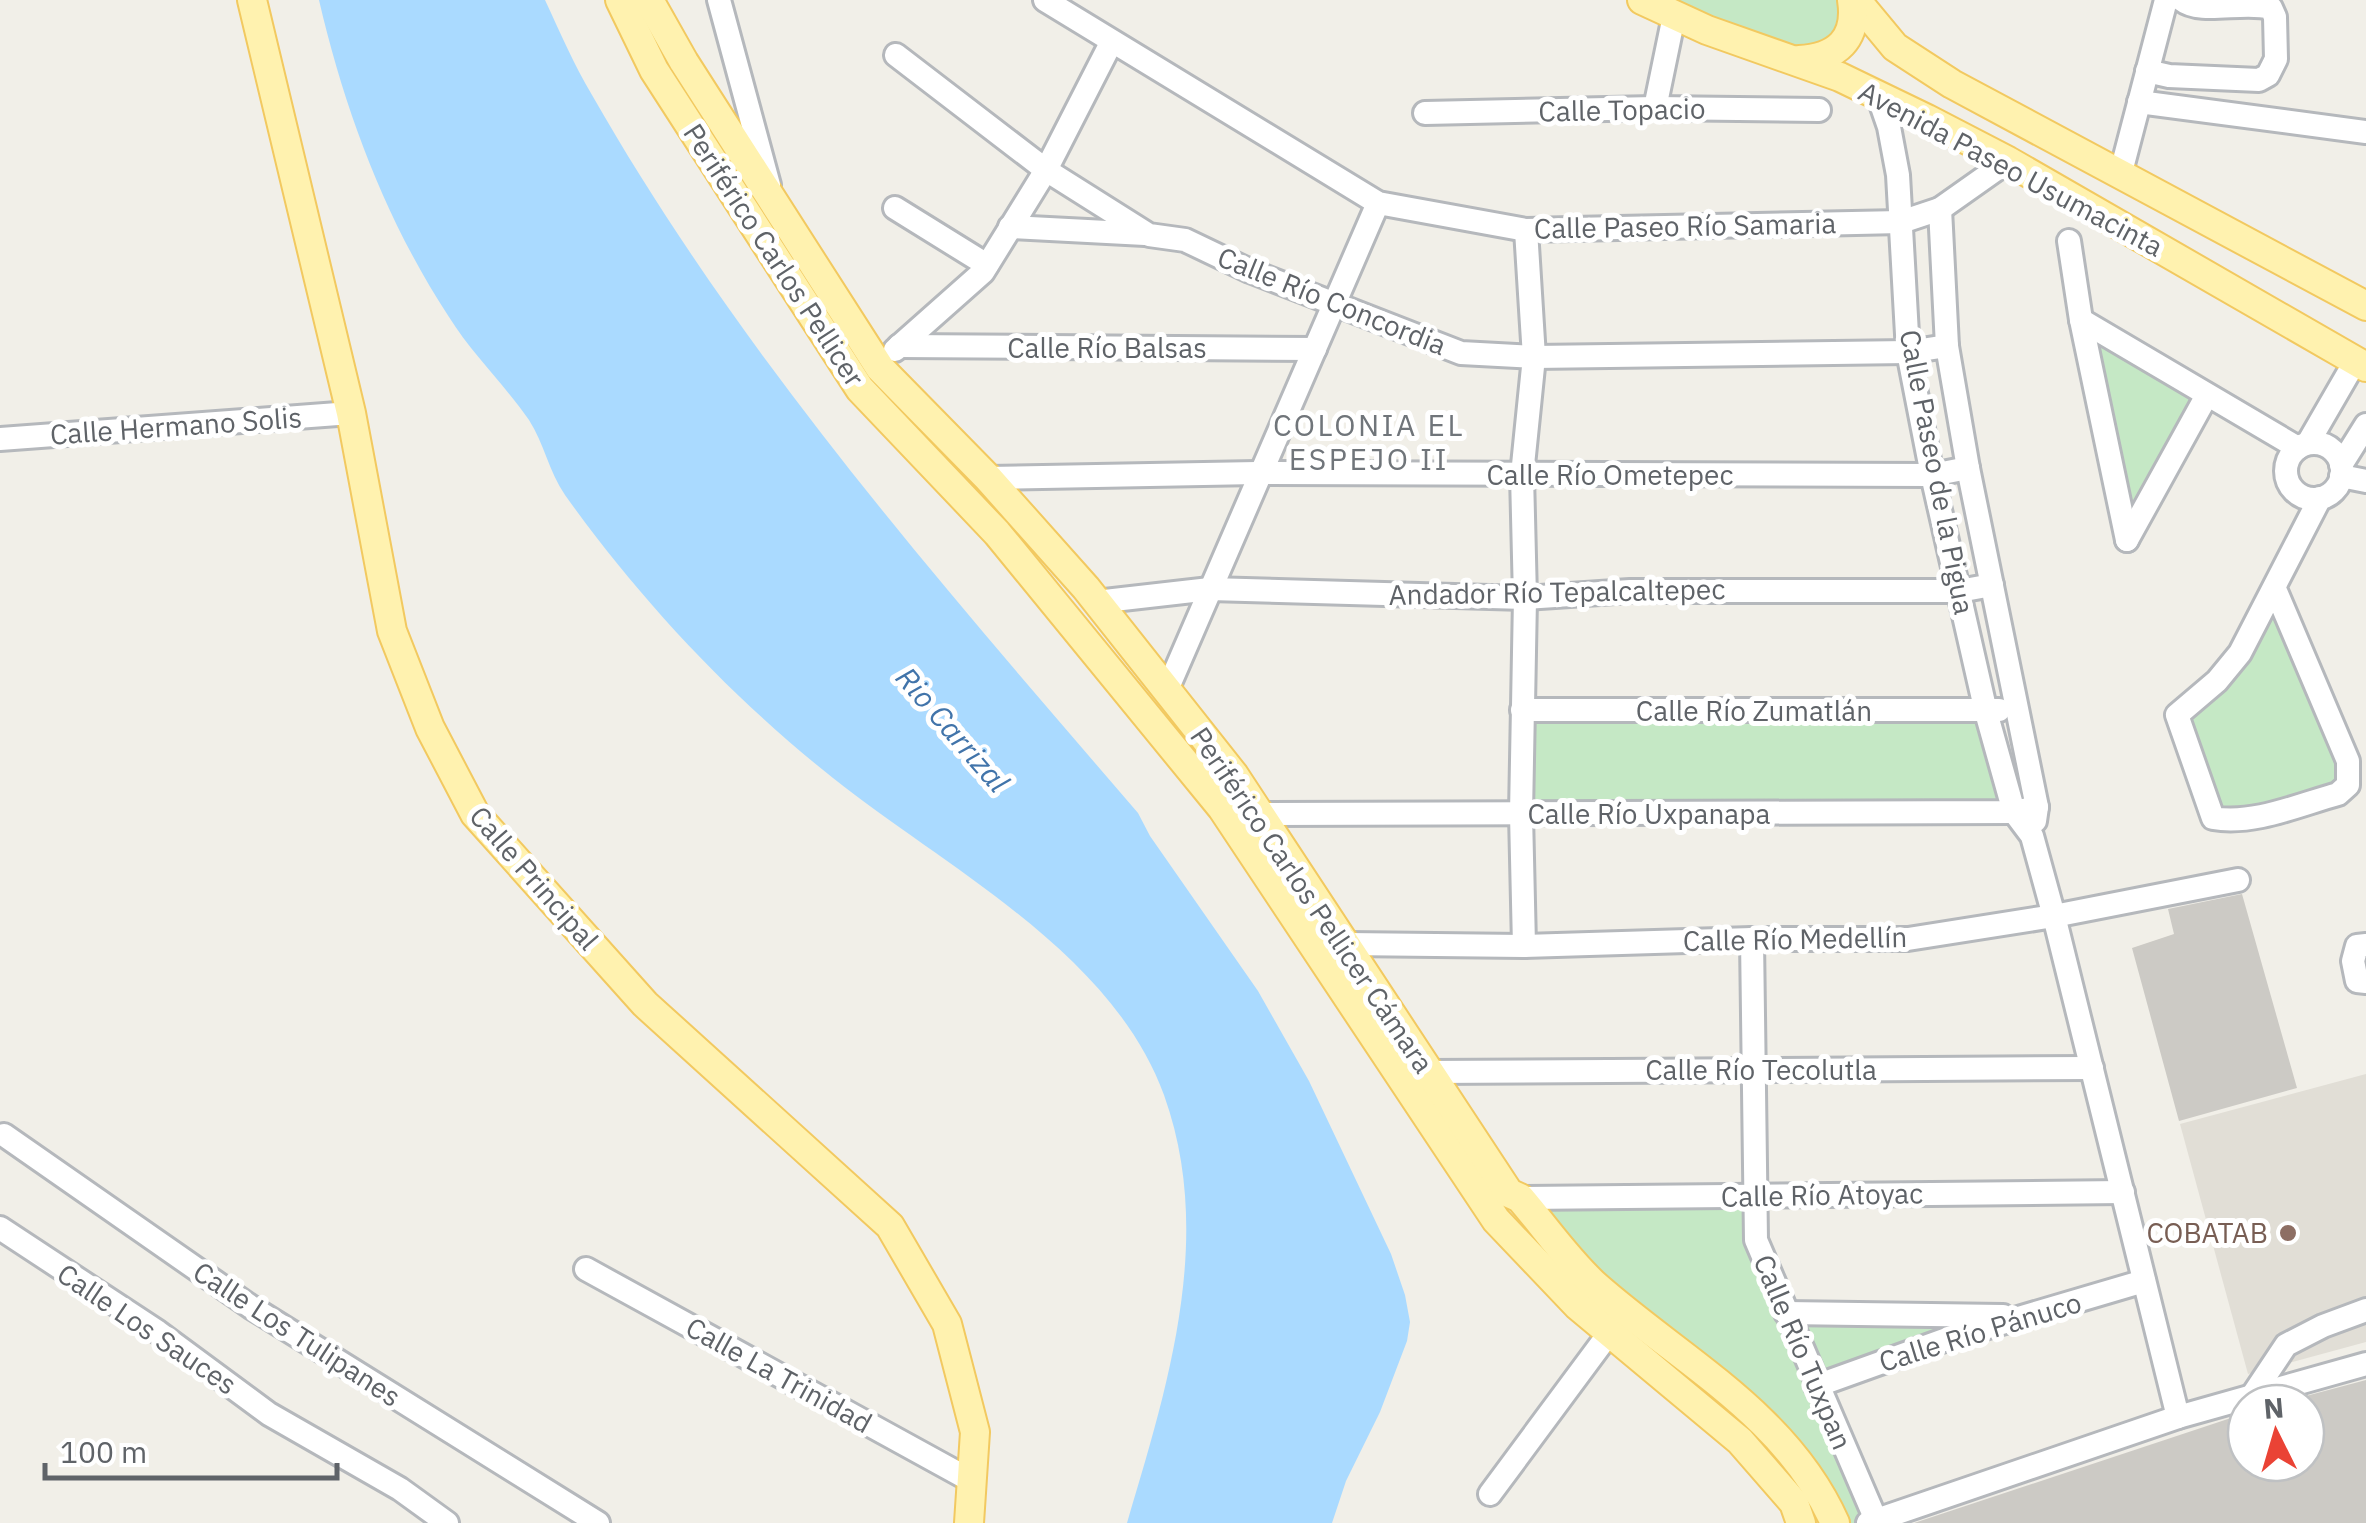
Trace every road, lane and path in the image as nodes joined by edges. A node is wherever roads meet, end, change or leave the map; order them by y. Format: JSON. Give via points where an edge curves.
{"nodes":[{"id":1,"x":252,"y":0,"type":"edge"},
{"id":2,"x":719,"y":0,"type":"edge"},
{"id":3,"x":1046,"y":0,"type":"edge"},
{"id":4,"x":1642,"y":0,"type":"edge"},
{"id":5,"x":1854,"y":0,"type":"edge"},
{"id":6,"x":2166,"y":0,"type":"edge"},
{"id":7,"x":2182,"y":0,"type":"edge"},
{"id":8,"x":631,"y":1,"type":"edge"},
{"id":9,"x":1674,"y":16,"type":"junction"},
{"id":10,"x":1111,"y":43,"type":"junction"},
{"id":11,"x":896,"y":55,"type":"dead end"},
{"id":12,"x":1798,"y":60,"type":"junction"},
{"id":13,"x":2147,"y":71,"type":"junction"},
{"id":14,"x":1879,"y":98,"type":"junction"},
{"id":15,"x":2139,"y":102,"type":"junction"},
{"id":16,"x":1656,"y":108,"type":"junction"},
{"id":17,"x":1820,"y":110,"type":"dead end"},
{"id":18,"x":1425,"y":113,"type":"dead end"},
{"id":19,"x":2366,"y":132,"type":"edge"},
{"id":20,"x":2008,"y":161,"type":"junction"},
{"id":21,"x":1046,"y":170,"type":"junction"},
{"id":22,"x":2120,"y":172,"type":"junction"},
{"id":23,"x":1378,"y":203,"type":"junction"},
{"id":24,"x":775,"y":206,"type":"junction"},
{"id":25,"x":895,"y":208,"type":"dead end"},
{"id":26,"x":1940,"y":209,"type":"junction"},
{"id":27,"x":1901,"y":222,"type":"junction"},
{"id":28,"x":1010,"y":227,"type":"junction"},
{"id":29,"x":1526,"y":230,"type":"junction"},
{"id":30,"x":1149,"y":234,"type":"junction"},
{"id":31,"x":2069,"y":241,"type":"dead end"},
{"id":32,"x":987,"y":265,"type":"junction"},
{"id":33,"x":1334,"y":303,"type":"junction"},
{"id":34,"x":2366,"y":306,"type":"edge"},
{"id":35,"x":2081,"y":320,"type":"junction"},
{"id":36,"x":899,"y":346,"type":"junction"},
{"id":37,"x":1947,"y":346,"type":"junction"},
{"id":38,"x":1316,"y":349,"type":"junction"},
{"id":39,"x":1908,"y":352,"type":"junction"},
{"id":40,"x":1534,"y":357,"type":"junction"},
{"id":41,"x":2361,"y":364,"type":"edge"},
{"id":42,"x":880,"y":368,"type":"junction"},
{"id":43,"x":2207,"y":395,"type":"junction"},
{"id":44,"x":351,"y":413,"type":"junction"},
{"id":45,"x":2366,"y":424,"type":"edge"},
{"id":46,"x":0,"y":439,"type":"edge"},
{"id":47,"x":2303,"y":446,"type":"junction"},
{"id":48,"x":1968,"y":468,"type":"junction"},
{"id":49,"x":2341,"y":470,"type":"junction"},
{"id":50,"x":1257,"y":473,"type":"junction"},
{"id":51,"x":1522,"y":476,"type":"junction"},
{"id":52,"x":1932,"y":476,"type":"junction"},
{"id":53,"x":988,"y":478,"type":"junction"},
{"id":54,"x":2366,"y":481,"type":"edge"},
{"id":55,"x":2320,"y":498,"type":"junction"},
{"id":56,"x":998,"y":533,"type":"joint"},
{"id":57,"x":1992,"y":585,"type":"junction"},
{"id":58,"x":2274,"y":589,"type":"junction"},
{"id":59,"x":1210,"y":590,"type":"junction"},
{"id":60,"x":1959,"y":591,"type":"junction"},
{"id":61,"x":1525,"y":598,"type":"junction"},
{"id":62,"x":1096,"y":602,"type":"junction"},
{"id":63,"x":1167,"y":690,"type":"junction"},
{"id":64,"x":2018,"y":708,"type":"junction"},
{"id":65,"x":1522,"y":710,"type":"junction"},
{"id":66,"x":1986,"y":712,"type":"junction"},
{"id":67,"x":2026,"y":810,"type":"junction"},
{"id":68,"x":1260,"y":814,"type":"junction"},
{"id":69,"x":1521,"y":814,"type":"junction"},
{"id":70,"x":2238,"y":880,"type":"dead end"},
{"id":71,"x":2054,"y":916,"type":"junction"},
{"id":72,"x":1752,"y":939,"type":"junction"},
{"id":73,"x":1347,"y":944,"type":"junction"},
{"id":74,"x":2366,"y":945,"type":"edge"},
{"id":75,"x":1524,"y":946,"type":"junction"},
{"id":76,"x":2366,"y":982,"type":"edge"},
{"id":77,"x":2092,"y":1068,"type":"junction"},
{"id":78,"x":1756,"y":1071,"type":"junction"},
{"id":79,"x":1429,"y":1072,"type":"junction"},
{"id":80,"x":4,"y":1135,"type":"dead end"},
{"id":81,"x":2123,"y":1192,"type":"junction"},
{"id":82,"x":1756,"y":1195,"type":"junction"},
{"id":83,"x":1520,"y":1198,"type":"junction"},
{"id":84,"x":0,"y":1228,"type":"edge"},
{"id":85,"x":586,"y":1269,"type":"dead end"},
{"id":86,"x":2144,"y":1281,"type":"junction"},
{"id":87,"x":2366,"y":1310,"type":"edge"},
{"id":88,"x":1786,"y":1313,"type":"junction"},
{"id":89,"x":2028,"y":1316,"type":"junction"},
{"id":90,"x":1610,"y":1332,"type":"junction"},
{"id":91,"x":2366,"y":1364,"type":"edge"},
{"id":92,"x":2261,"y":1383,"type":"edge"},
{"id":93,"x":2298,"y":1383,"type":"edge"},
{"id":94,"x":1816,"y":1386,"type":"junction"},
{"id":95,"x":2226,"y":1403,"type":"edge"},
{"id":96,"x":2178,"y":1417,"type":"junction"},
{"id":97,"x":972,"y":1480,"type":"junction"},
{"id":98,"x":1490,"y":1494,"type":"dead end"},
{"id":99,"x":1872,"y":1522,"type":"edge"},
{"id":100,"x":447,"y":1523,"type":"edge"},
{"id":101,"x":598,"y":1523,"type":"edge"},
{"id":102,"x":970,"y":1523,"type":"edge"},
{"id":103,"x":1801,"y":1523,"type":"edge"},
{"id":104,"x":1834,"y":1523,"type":"edge"}],
"edges":[{"from":1,"to":44,"type":"main road","name":"Calle Principal"},
{"from":2,"to":24,"type":"street"},
{"from":3,"to":10,"type":"street","name":"Calle Paseo Río Samaria"},
{"from":4,"to":9,"type":"main road","name":"Avenida Paseo Usumacinta"},
{"from":5,"to":12,"type":"main road","via":[[1846,42],[1825,56]]},
{"from":5,"to":22,"type":"main road","name":"Avenida Paseo Usumacinta","via":[[1909,57]]},
{"from":6,"to":13,"type":"street"},
{"from":7,"to":13,"type":"street","via":[[2193,7],[2271,8],[2274,65],[2268,75],[2246,82]]},
{"from":8,"to":24,"type":"main road","name":"Periférico Carlos Pellicer Cámara","via":[[684,62]]},
{"from":8,"to":56,"type":"main road","name":"Periférico Carlos Pellicer","via":[[654,70],[860,389]]},
{"from":9,"to":12,"type":"main road","name":"Avenida Paseo Usumacinta"},
{"from":9,"to":16,"type":"street"},
{"from":10,"to":21,"type":"street"},
{"from":10,"to":23,"type":"street","name":"Calle Paseo Río Samaria"},
{"from":11,"to":21,"type":"street","name":"Calle Río Concordia"},
{"from":12,"to":14,"type":"main road","name":"Avenida Paseo Usumacinta"},
{"from":13,"to":15,"type":"street"},
{"from":14,"to":20,"type":"main road","name":"Avenida Paseo Usumacinta"},
{"from":14,"to":27,"type":"street","name":"Calle Paseo de la Pigua","via":[[1898,175]]},
{"from":15,"to":19,"type":"street"},
{"from":15,"to":22,"type":"street"},
{"from":16,"to":17,"type":"street","name":"Calle Topacio"},
{"from":16,"to":18,"type":"street","name":"Calle Topacio"},
{"from":20,"to":26,"type":"street","name":"Calle Paseo Río Samaria"},
{"from":20,"to":41,"type":"main road","name":"Avenida Paseo Usumacinta"},
{"from":21,"to":28,"type":"street"},
{"from":21,"to":30,"type":"street","name":"Calle Río Concordia"},
{"from":22,"to":34,"type":"main road","name":"Avenida Paseo Usumacinta"},
{"from":23,"to":29,"type":"street","name":"Calle Paseo Río Samaria"},
{"from":23,"to":33,"type":"street"},
{"from":24,"to":42,"type":"main road","name":"Periférico Carlos Pellicer Cámara"},
{"from":25,"to":32,"type":"street"},
{"from":26,"to":27,"type":"street","name":"Calle Paseo Río Samaria"},
{"from":26,"to":37,"type":"street","name":"Calle Paseo de la Pigua"},
{"from":27,"to":29,"type":"street","name":"Calle Paseo Río Samaria"},
{"from":27,"to":39,"type":"street","name":"Calle Paseo de la Pigua"},
{"from":28,"to":30,"type":"street"},
{"from":28,"to":32,"type":"street"},
{"from":29,"to":40,"type":"street"},
{"from":30,"to":33,"type":"street","name":"Calle Río Concordia","via":[[1185,240]]},
{"from":31,"to":35,"type":"street"},
{"from":32,"to":36,"type":"street"},
{"from":33,"to":38,"type":"street"},
{"from":33,"to":40,"type":"street","name":"Calle Río Concordia","via":[[1461,354]]},
{"from":35,"to":43,"type":"street"},
{"from":35,"to":43,"type":"street","via":[[2126,540]]},
{"from":36,"to":38,"type":"street","name":"Calle Río Balsas"},
{"from":36,"to":42,"type":"street"},
{"from":37,"to":39,"type":"street","name":"Calle Río Concordia"},
{"from":37,"to":48,"type":"street","name":"Calle Paseo de la Pigua"},
{"from":38,"to":50,"type":"street"},
{"from":39,"to":40,"type":"street","name":"Calle Río Concordia"},
{"from":39,"to":52,"type":"street","name":"Calle Paseo de la Pigua"},
{"from":40,"to":51,"type":"street"},
{"from":41,"to":47,"type":"street"},
{"from":42,"to":53,"type":"main road","name":"Periférico Carlos Pellicer Cámara"},
{"from":43,"to":47,"type":"street"},
{"from":44,"to":46,"type":"street","name":"Calle Hermano Solis"},
{"from":44,"to":97,"type":"main road","name":"Calle Principal","via":[[392,631],[474,814],[645,1004],[890,1226],[947,1324],[974,1432]]},
{"from":45,"to":49,"type":"street"},
{"from":47,"to":49,"type":"street","via":[[2329,448]]},
{"from":47,"to":55,"type":"street","via":[[2286,466],[2290,486]]},
{"from":48,"to":52,"type":"street","name":"Calle Río Ometepec"},
{"from":48,"to":57,"type":"street","name":"Calle Paseo de la Pigua"},
{"from":49,"to":54,"type":"street"},
{"from":49,"to":55,"type":"street","via":[[2330,494]]},
{"from":50,"to":51,"type":"street","name":"Calle Río Ometepec"},
{"from":50,"to":53,"type":"street","name":"Calle Río Ometepec"},
{"from":50,"to":59,"type":"street"},
{"from":51,"to":52,"type":"street","name":"Calle Río Ometepec"},
{"from":51,"to":61,"type":"street"},
{"from":52,"to":60,"type":"street","name":"Calle Paseo de la Pigua"},
{"from":53,"to":62,"type":"main road","name":"Periférico Carlos Pellicer Cámara"},
{"from":55,"to":58,"type":"street"},
{"from":56,"to":90,"type":"main road","name":"Periférico Carlos Pellicer Cámara","via":[[1222,808],[1496,1220]]},
{"from":57,"to":60,"type":"street","name":"Andador Río Tepalcaltepec"},
{"from":57,"to":64,"type":"street","name":"Calle Paseo de la Pigua"},
{"from":58,"to":58,"type":"street","via":[[2240,653],[2176,716],[2213,818],[2255,817],[2348,786],[2348,762]]},
{"from":59,"to":61,"type":"street","name":"Andador Río Tepalcaltepec"},
{"from":59,"to":62,"type":"street","name":"Andador Río Tepalcaltepec"},
{"from":59,"to":63,"type":"street"},
{"from":60,"to":61,"type":"street","name":"Andador Río Tepalcaltepec","via":[[1630,591]]},
{"from":60,"to":66,"type":"street","name":"Calle Paseo de la Pigua"},
{"from":61,"to":65,"type":"street"},
{"from":62,"to":63,"type":"main road","name":"Periférico Carlos Pellicer Cámara"},
{"from":63,"to":68,"type":"main road","name":"Periférico Carlos Pellicer Cámara"},
{"from":64,"to":66,"type":"street","name":"Calle Río Zumatlán"},
{"from":64,"to":67,"type":"street","name":"Calle Paseo de la Pigua"},
{"from":65,"to":66,"type":"street","name":"Calle Río Zumatlán"},
{"from":65,"to":69,"type":"street"},
{"from":66,"to":67,"type":"street","name":"Calle Paseo de la Pigua"},
{"from":67,"to":69,"type":"street","name":"Calle Río Uxpanapa"},
{"from":67,"to":71,"type":"street","name":"Calle Paseo de la Pigua"},
{"from":68,"to":69,"type":"street","name":"Calle Río Uxpanapa"},
{"from":68,"to":73,"type":"main road","name":"Periférico Carlos Pellicer Cámara"},
{"from":69,"to":75,"type":"street"},
{"from":70,"to":71,"type":"street","name":"Calle Río Medellín"},
{"from":71,"to":72,"type":"street","name":"Calle Río Medellín","via":[[1908,939]]},
{"from":71,"to":77,"type":"street","name":"Calle Paseo de la Pigua"},
{"from":72,"to":75,"type":"street","name":"Calle Río Medellín"},
{"from":72,"to":78,"type":"street","name":"Calle Río Tuxpan"},
{"from":73,"to":75,"type":"street","name":"Calle Río Medellín"},
{"from":73,"to":79,"type":"main road","name":"Periférico Carlos Pellicer Cámara"},
{"from":74,"to":76,"type":"street","via":[[2357,946],[2352,961],[2357,981]]},
{"from":77,"to":78,"type":"street","name":"Calle Río Tecolutla"},
{"from":77,"to":81,"type":"street","name":"Calle Paseo de la Pigua"},
{"from":78,"to":79,"type":"street","name":"Calle Río Tecolutla"},
{"from":78,"to":82,"type":"street","name":"Calle Río Tuxpan"},
{"from":79,"to":83,"type":"main road","name":"Periférico Carlos Pellicer Cámara","via":[[1509,1193]]},
{"from":80,"to":101,"type":"street","name":"Calle Los Tulipanes","via":[[251,1307]]},
{"from":81,"to":82,"type":"street","name":"Calle Río Atoyac"},
{"from":81,"to":86,"type":"street","name":"Calle Paseo de la Pigua"},
{"from":82,"to":83,"type":"street","name":"Calle Río Atoyac"},
{"from":82,"to":88,"type":"street","name":"Calle Río Tuxpan","via":[[1756,1240]]},
{"from":83,"to":104,"type":"main road","name":"Periférico Carlos Pellicer Cámara","via":[[1593,1284],[1763,1418],[1820,1490]]},
{"from":84,"to":100,"type":"street","name":"Calle Los Sauces","via":[[269,1414]]},
{"from":85,"to":97,"type":"street","name":"Calle La Trinidad"},
{"from":86,"to":89,"type":"street","name":"Calle Río Pánuco"},
{"from":86,"to":96,"type":"street","name":"Calle Paseo de la Pigua"},
{"from":87,"to":92,"type":"street","via":[[2286,1345]]},
{"from":88,"to":89,"type":"street"},
{"from":88,"to":94,"type":"street","name":"Calle Río Tuxpan"},
{"from":89,"to":94,"type":"street","name":"Calle Río Pánuco"},
{"from":90,"to":98,"type":"street"},
{"from":90,"to":103,"type":"main road","name":"Periférico Carlos Pellicer Cámara","via":[[1740,1442],[1794,1503]]},
{"from":91,"to":93,"type":"street"},
{"from":94,"to":99,"type":"street","name":"Calle Río Tuxpan"},
{"from":95,"to":96,"type":"street"},
{"from":96,"to":99,"type":"street"},
{"from":97,"to":102,"type":"main road","name":"Calle Principal"}]}
